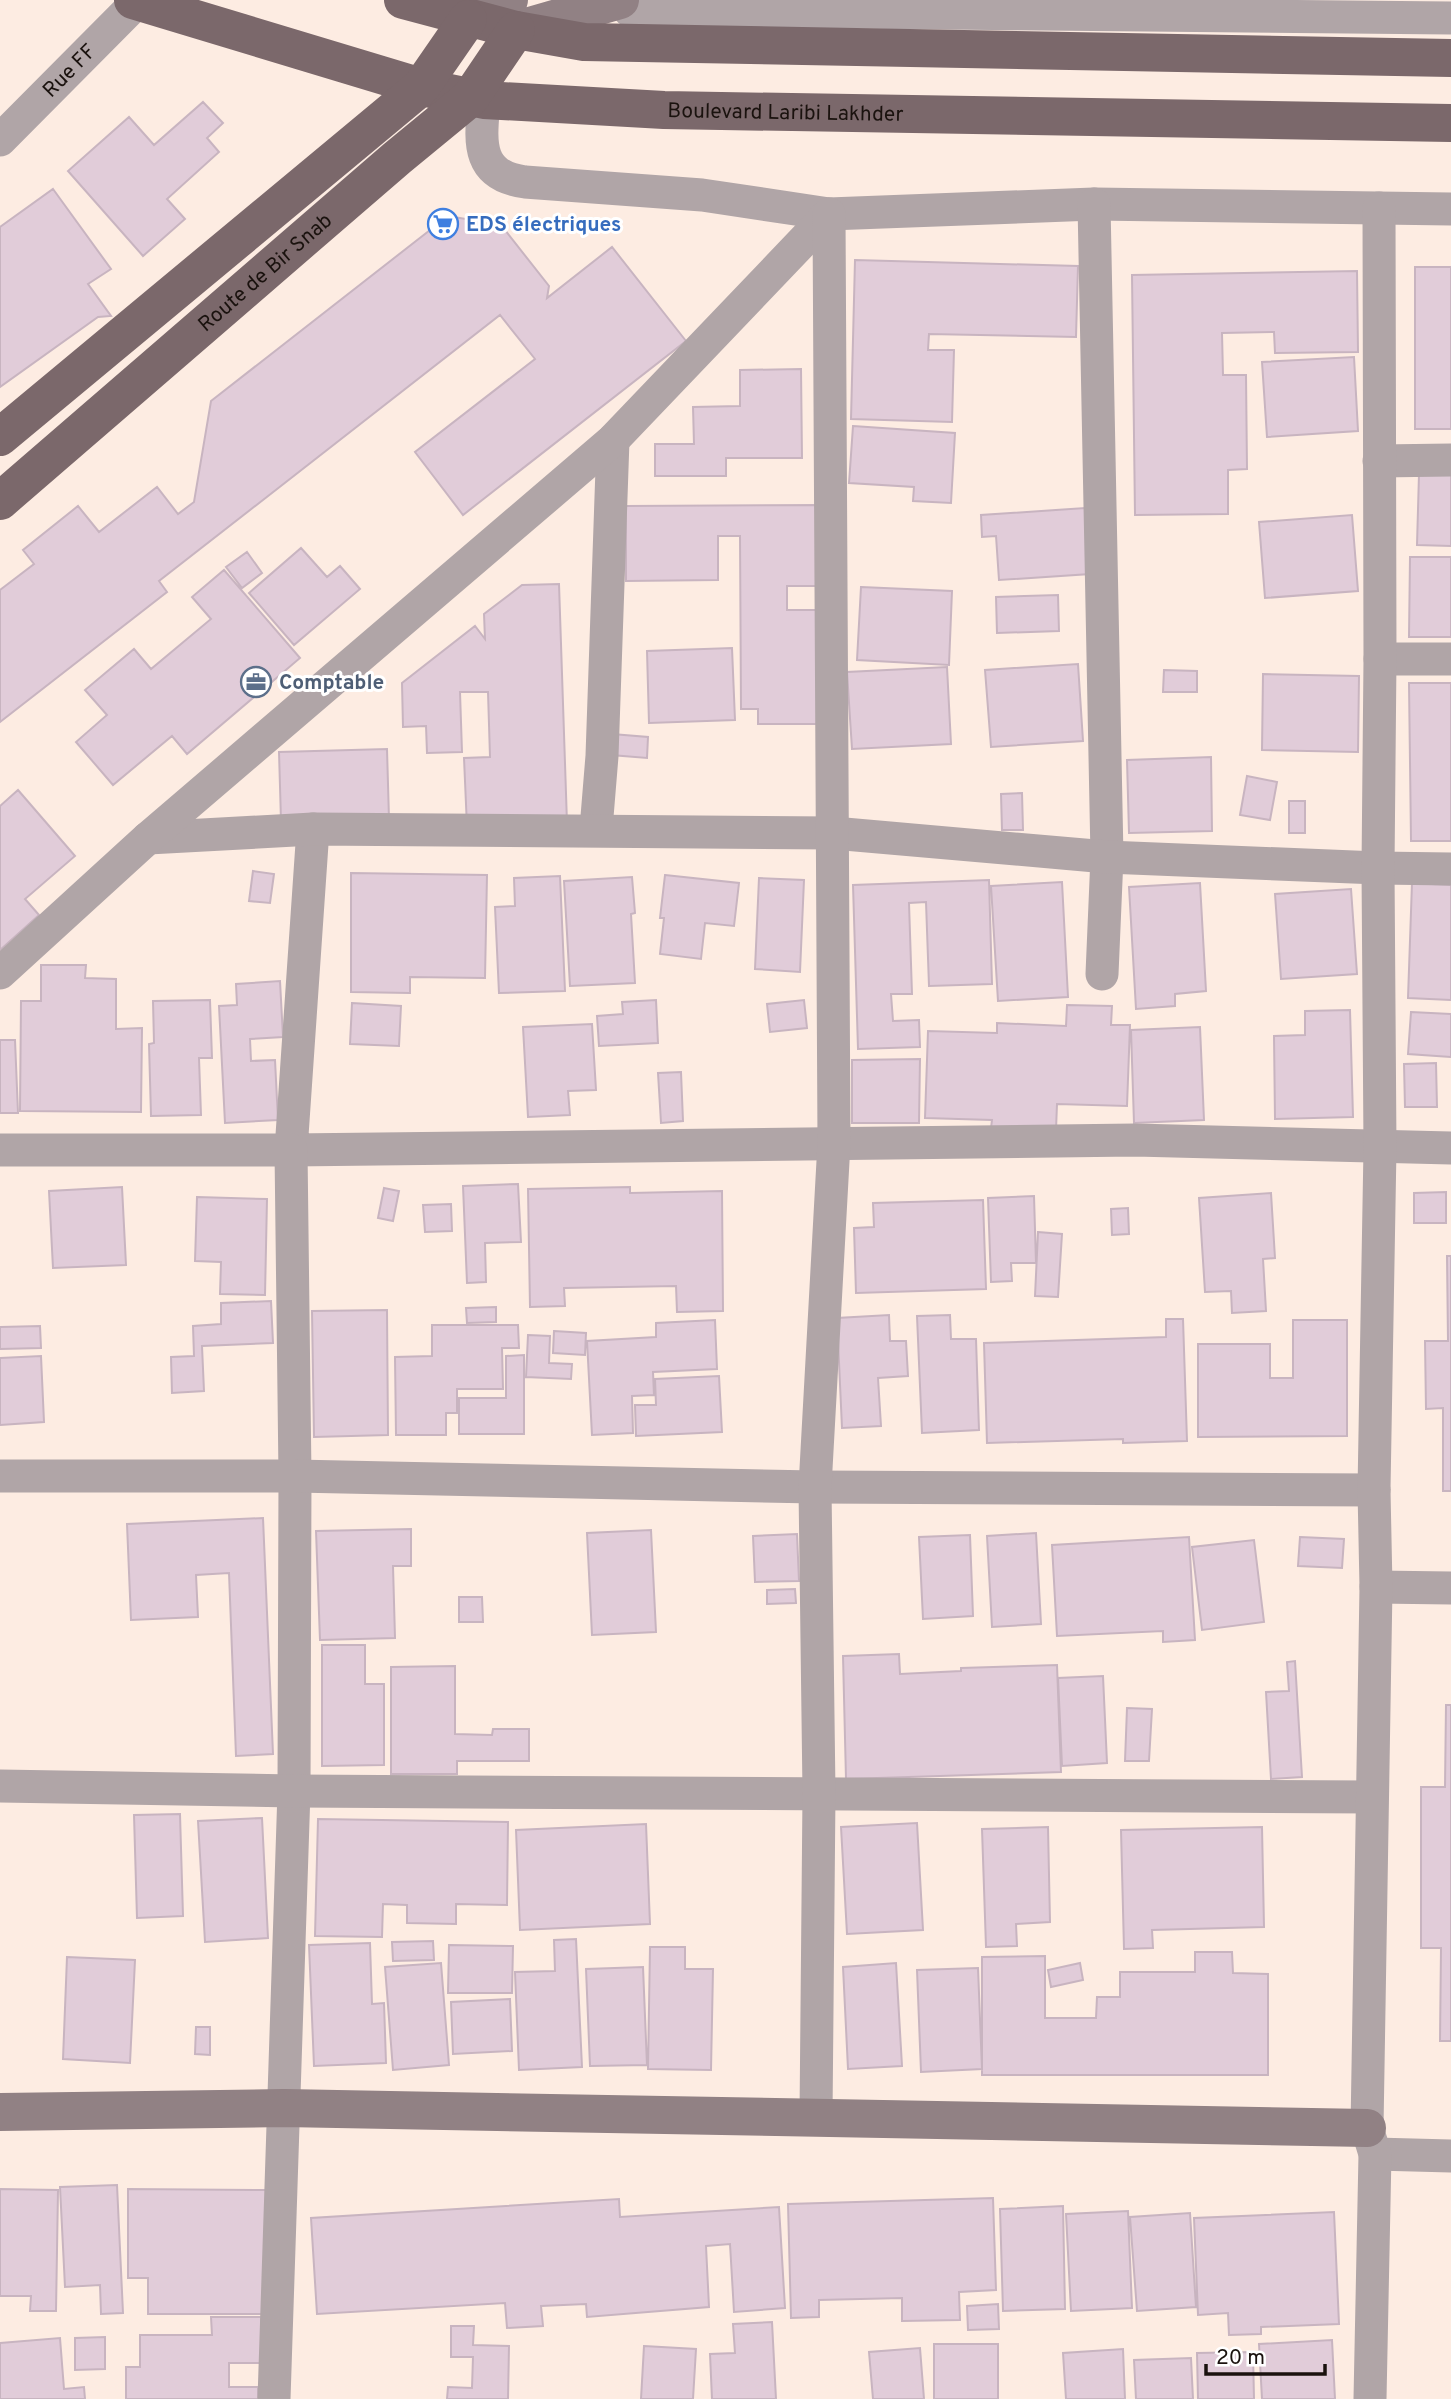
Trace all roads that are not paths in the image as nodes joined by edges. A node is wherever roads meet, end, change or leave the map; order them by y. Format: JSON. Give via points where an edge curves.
{"nodes":[{"id":1,"x":403,"y":0,"type":"edge"},
{"id":2,"x":621,"y":0,"type":"edge"},
{"id":3,"x":136,"y":1,"type":"edge"},
{"id":4,"x":473,"y":10,"type":"edge"},
{"id":5,"x":518,"y":10,"type":"edge"},
{"id":6,"x":1451,"y":19,"type":"edge"},
{"id":7,"x":1451,"y":58,"type":"edge"},
{"id":8,"x":421,"y":87,"type":"junction"},
{"id":9,"x":477,"y":99,"type":"junction"},
{"id":10,"x":1451,"y":123,"type":"edge"},
{"id":11,"x":0,"y":139,"type":"edge"},
{"id":12,"x":1094,"y":205,"type":"junction"},
{"id":13,"x":1379,"y":208,"type":"junction"},
{"id":14,"x":1451,"y":209,"type":"edge"},
{"id":15,"x":829,"y":214,"type":"junction"},
{"id":16,"x":0,"y":437,"type":"edge"},
{"id":17,"x":613,"y":440,"type":"junction"},
{"id":18,"x":1451,"y":460,"type":"edge"},
{"id":19,"x":1379,"y":461,"type":"junction"},
{"id":20,"x":0,"y":500,"type":"edge"},
{"id":21,"x":1380,"y":659,"type":"junction"},
{"id":22,"x":1451,"y":659,"type":"edge"},
{"id":23,"x":313,"y":829,"type":"junction"},
{"id":24,"x":596,"y":829,"type":"junction"},
{"id":25,"x":833,"y":833,"type":"junction"},
{"id":26,"x":148,"y":838,"type":"junction"},
{"id":27,"x":1107,"y":857,"type":"junction"},
{"id":28,"x":1378,"y":868,"type":"junction"},
{"id":29,"x":1451,"y":869,"type":"edge"},
{"id":30,"x":0,"y":973,"type":"edge"},
{"id":31,"x":1102,"y":974,"type":"dead end"},
{"id":32,"x":834,"y":1143,"type":"junction"},
{"id":33,"x":1380,"y":1148,"type":"junction"},
{"id":34,"x":1451,"y":1148,"type":"edge"},
{"id":35,"x":0,"y":1150,"type":"edge"},
{"id":36,"x":291,"y":1150,"type":"junction"},
{"id":37,"x":0,"y":1476,"type":"edge"},
{"id":38,"x":295,"y":1476,"type":"junction"},
{"id":39,"x":815,"y":1487,"type":"junction"},
{"id":40,"x":1374,"y":1490,"type":"junction"},
{"id":41,"x":1376,"y":1587,"type":"junction"},
{"id":42,"x":1451,"y":1588,"type":"edge"},
{"id":43,"x":0,"y":1786,"type":"edge"},
{"id":44,"x":294,"y":1791,"type":"junction"},
{"id":45,"x":819,"y":1793,"type":"junction"},
{"id":46,"x":1372,"y":1797,"type":"junction"},
{"id":47,"x":284,"y":2108,"type":"junction"},
{"id":48,"x":0,"y":2112,"type":"edge"},
{"id":49,"x":816,"y":2117,"type":"junction"},
{"id":50,"x":1371,"y":2141,"type":"junction"},
{"id":51,"x":1451,"y":2156,"type":"edge"},
{"id":52,"x":274,"y":2399,"type":"edge"},
{"id":53,"x":1370,"y":2399,"type":"edge"}],
"edges":[{"from":1,"to":4,"type":"main road"},
{"from":2,"to":5,"type":"street"},
{"from":2,"to":6,"type":"street","via":[[629,10]]},
{"from":3,"to":8,"type":"main road","name":"Boulevard Laribi Lakhder"},
{"from":3,"to":11,"type":"street","name":"Rue FF"},
{"from":4,"to":5,"type":"main road"},
{"from":4,"to":8,"type":"main road","name":"Route de Bir Snab"},
{"from":5,"to":7,"type":"main road","via":[[584,42]]},
{"from":5,"to":9,"type":"main road","name":"Route de Bir Snab"},
{"from":8,"to":9,"type":"main road","name":"Boulevard Laribi Lakhder"},
{"from":8,"to":16,"type":"main road","name":"Route de Bir Snab"},
{"from":9,"to":10,"type":"main road","name":"Boulevard Laribi Lakhder","via":[[678,110]]},
{"from":9,"to":15,"type":"street","via":[[485,158],[501,176],[512,180],[702,195]]},
{"from":9,"to":20,"type":"main road","name":"Route de Bir Snab","via":[[387,166]]},
{"from":12,"to":13,"type":"street"},
{"from":12,"to":15,"type":"street"},
{"from":12,"to":27,"type":"street"},
{"from":13,"to":14,"type":"street"},
{"from":13,"to":19,"type":"street"},
{"from":15,"to":17,"type":"street"},
{"from":15,"to":25,"type":"street"},
{"from":17,"to":24,"type":"street"},
{"from":17,"to":26,"type":"street"},
{"from":18,"to":19,"type":"street"},
{"from":19,"to":21,"type":"street"},
{"from":21,"to":22,"type":"street"},
{"from":21,"to":28,"type":"street"},
{"from":23,"to":24,"type":"street"},
{"from":23,"to":26,"type":"street"},
{"from":23,"to":36,"type":"street"},
{"from":24,"to":25,"type":"street"},
{"from":25,"to":27,"type":"street"},
{"from":25,"to":32,"type":"street"},
{"from":26,"to":30,"type":"street"},
{"from":27,"to":28,"type":"street"},
{"from":27,"to":31,"type":"street"},
{"from":28,"to":29,"type":"street"},
{"from":28,"to":33,"type":"street"},
{"from":32,"to":33,"type":"street","via":[[1135,1140]]},
{"from":32,"to":36,"type":"street"},
{"from":32,"to":39,"type":"street"},
{"from":33,"to":34,"type":"street"},
{"from":33,"to":40,"type":"street"},
{"from":35,"to":36,"type":"street"},
{"from":36,"to":38,"type":"street"},
{"from":37,"to":38,"type":"street"},
{"from":38,"to":39,"type":"street"},
{"from":38,"to":44,"type":"street"},
{"from":39,"to":40,"type":"street"},
{"from":39,"to":45,"type":"street"},
{"from":40,"to":41,"type":"street"},
{"from":41,"to":42,"type":"street"},
{"from":41,"to":46,"type":"street"},
{"from":43,"to":44,"type":"street"},
{"from":44,"to":45,"type":"street"},
{"from":44,"to":47,"type":"street"},
{"from":45,"to":46,"type":"street"},
{"from":45,"to":49,"type":"street"},
{"from":46,"to":50,"type":"street"},
{"from":47,"to":48,"type":"street"},
{"from":47,"to":49,"type":"street"},
{"from":47,"to":52,"type":"street"},
{"from":49,"to":50,"type":"street"},
{"from":50,"to":51,"type":"street"},
{"from":50,"to":53,"type":"street"}]}
